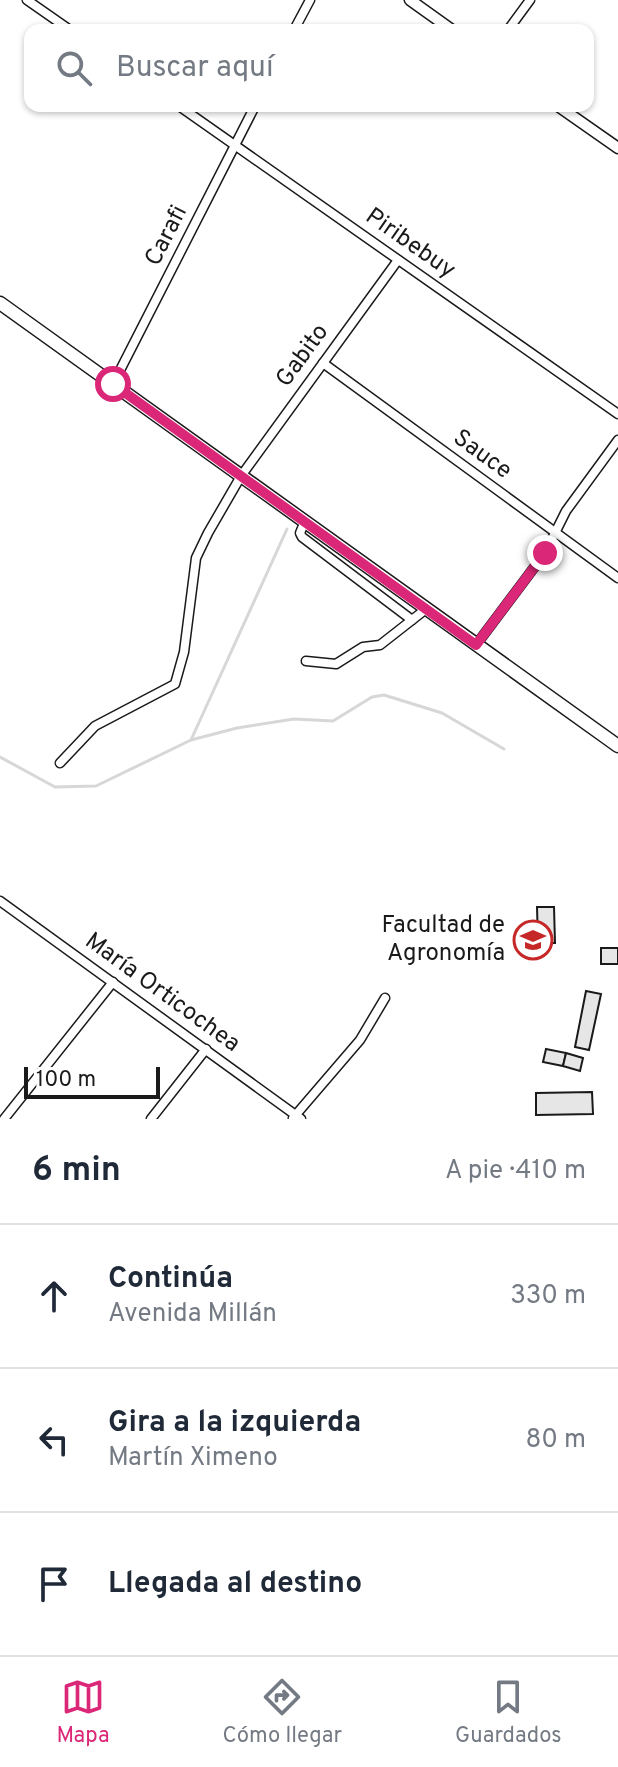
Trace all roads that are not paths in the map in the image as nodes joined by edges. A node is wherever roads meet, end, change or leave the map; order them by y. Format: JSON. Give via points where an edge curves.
{"nodes":[{"id":1,"x":27,"y":0,"type":"edge"},
{"id":2,"x":310,"y":0,"type":"edge"},
{"id":3,"x":410,"y":0,"type":"edge"},
{"id":4,"x":530,"y":0,"type":"edge"},
{"id":5,"x":61,"y":24,"type":"edge"},
{"id":6,"x":297,"y":24,"type":"edge"},
{"id":7,"x":444,"y":24,"type":"edge"},
{"id":8,"x":512,"y":24,"type":"edge"},
{"id":9,"x":188,"y":112,"type":"edge"},
{"id":10,"x":252,"y":112,"type":"edge"},
{"id":11,"x":567,"y":112,"type":"edge"},
{"id":12,"x":235,"y":145,"type":"junction"},
{"id":13,"x":618,"y":148,"type":"edge"},
{"id":14,"x":398,"y":260,"type":"junction"},
{"id":15,"x":0,"y":303,"type":"edge"},
{"id":16,"x":323,"y":363,"type":"junction"},
{"id":17,"x":113,"y":384,"type":"junction"},
{"id":18,"x":618,"y":414,"type":"edge"},
{"id":19,"x":618,"y":440,"type":"edge"},
{"id":20,"x":241,"y":476,"type":"junction"},
{"id":21,"x":305,"y":521,"type":"junction"},
{"id":22,"x":554,"y":533,"type":"junction"},
{"id":23,"x":618,"y":578,"type":"edge"},
{"id":24,"x":426,"y":609,"type":"junction"},
{"id":25,"x":412,"y":620,"type":"junction"},
{"id":26,"x":476,"y":645,"type":"junction"},
{"id":27,"x":306,"y":661,"type":"dead end"},
{"id":28,"x":618,"y":746,"type":"edge"},
{"id":29,"x":60,"y":763,"type":"dead end"},
{"id":30,"x":0,"y":901,"type":"edge"},
{"id":31,"x":113,"y":982,"type":"junction"},
{"id":32,"x":385,"y":998,"type":"dead end"},
{"id":33,"x":206,"y":1049,"type":"junction"},
{"id":34,"x":296,"y":1118,"type":"edge"},
{"id":35,"x":4,"y":1119,"type":"edge"},
{"id":36,"x":151,"y":1119,"type":"edge"}],
"edges":[{"from":1,"to":5,"type":"street"},
{"from":2,"to":6,"type":"street"},
{"from":3,"to":7,"type":"street"},
{"from":4,"to":8,"type":"street"},
{"from":9,"to":12,"type":"street","name":"Piribebuy"},
{"from":10,"to":12,"type":"street","name":"Carafi"},
{"from":11,"to":13,"type":"street"},
{"from":12,"to":14,"type":"street","name":"Piribebuy"},
{"from":12,"to":17,"type":"street","name":"Carafi"},
{"from":14,"to":16,"type":"street","name":"Gabito"},
{"from":14,"to":18,"type":"street","name":"Piribebuy"},
{"from":15,"to":17,"type":"main road"},
{"from":16,"to":20,"type":"street","name":"Gabito"},
{"from":16,"to":22,"type":"street","name":"Sauce"},
{"from":17,"to":20,"type":"main road"},
{"from":19,"to":22,"type":"street"},
{"from":20,"to":21,"type":"main road"},
{"from":20,"to":29,"type":"street","name":"Gabito","via":[[196,558],[175,684],[95,726]]},
{"from":21,"to":24,"type":"main road"},
{"from":21,"to":25,"type":"street","via":[[302,537]]},
{"from":22,"to":23,"type":"street","name":"Sauce"},
{"from":22,"to":26,"type":"street","via":[[545,553]]},
{"from":24,"to":25,"type":"street"},
{"from":24,"to":26,"type":"main road"},
{"from":25,"to":27,"type":"street","via":[[380,645],[363,647],[336,664]]},
{"from":26,"to":28,"type":"main road"},
{"from":30,"to":31,"type":"street","name":"María Orticochea"},
{"from":31,"to":33,"type":"street","name":"María Orticochea"},
{"from":31,"to":35,"type":"street"},
{"from":32,"to":34,"type":"street","via":[[360,1040]]},
{"from":33,"to":34,"type":"street","name":"María Orticochea"},
{"from":33,"to":36,"type":"street"}]}
